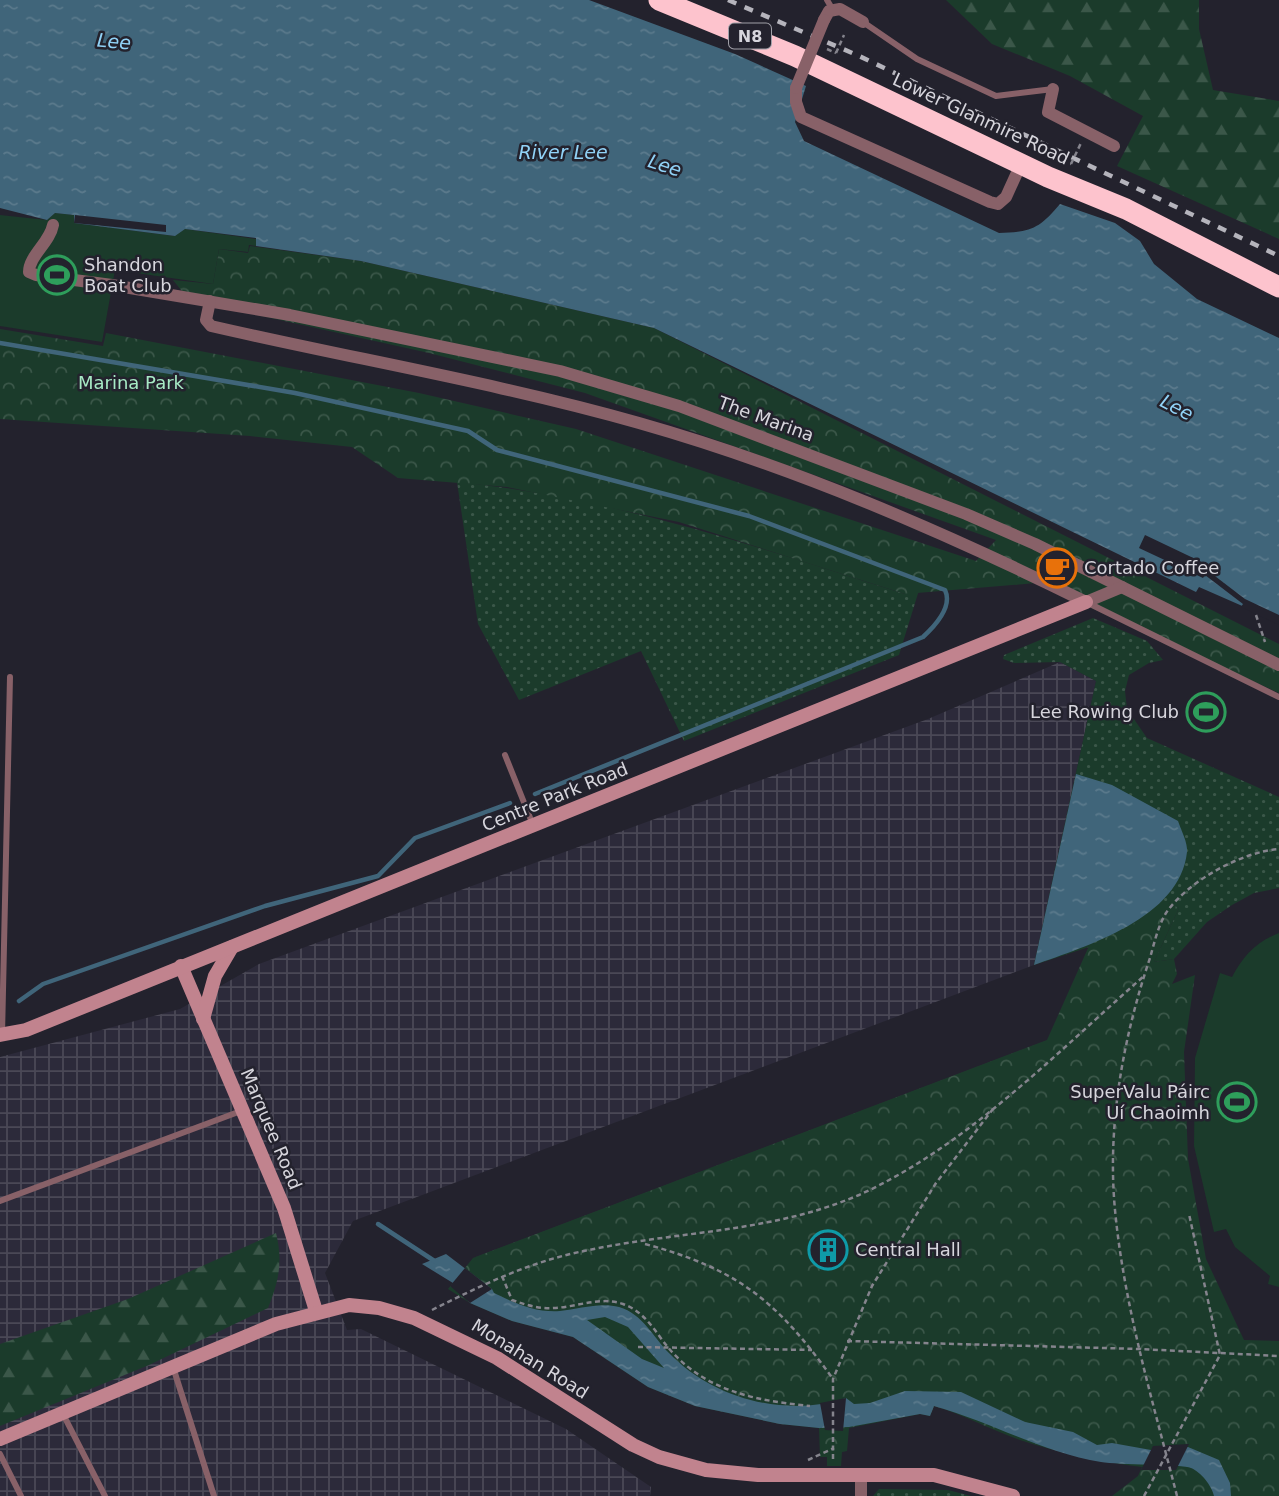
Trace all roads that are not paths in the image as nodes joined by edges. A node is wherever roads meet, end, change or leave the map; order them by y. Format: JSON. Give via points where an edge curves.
{"nodes":[{"id":1,"x":659,"y":0,"type":"edge"},
{"id":2,"x":828,"y":10,"type":"edge"},
{"id":3,"x":863,"y":22,"type":"joint"},
{"id":4,"x":1053,"y":89,"type":"joint"},
{"id":5,"x":1114,"y":146,"type":"dead end"},
{"id":6,"x":1021,"y":164,"type":"junction"},
{"id":7,"x":53,"y":225,"type":"dead end"},
{"id":8,"x":1279,"y":287,"type":"edge"},
{"id":9,"x":210,"y":301,"type":"junction"},
{"id":10,"x":1122,"y":587,"type":"junction"},
{"id":11,"x":1086,"y":602,"type":"junction"},
{"id":12,"x":1277,"y":664,"type":"edge"},
{"id":13,"x":10,"y":677,"type":"dead end"},
{"id":14,"x":1279,"y":697,"type":"edge"},
{"id":15,"x":505,"y":755,"type":"dead end"},
{"id":16,"x":533,"y":827,"type":"junction"},
{"id":17,"x":232,"y":947,"type":"junction"},
{"id":18,"x":181,"y":966,"type":"junction"},
{"id":19,"x":203,"y":1019,"type":"junction"},
{"id":20,"x":1,"y":1035,"type":"edge"},
{"id":21,"x":241,"y":1111,"type":"junction"},
{"id":22,"x":0,"y":1201,"type":"edge"},
{"id":23,"x":316,"y":1311,"type":"junction"},
{"id":24,"x":173,"y":1367,"type":"junction"},
{"id":25,"x":62,"y":1414,"type":"junction"},
{"id":26,"x":0,"y":1439,"type":"edge"},
{"id":27,"x":0,"y":1454,"type":"edge"},
{"id":28,"x":860,"y":1475,"type":"junction"},
{"id":29,"x":20,"y":1496,"type":"edge"},
{"id":30,"x":105,"y":1496,"type":"edge"},
{"id":31,"x":214,"y":1496,"type":"edge"},
{"id":32,"x":861,"y":1496,"type":"edge"},
{"id":33,"x":1013,"y":1496,"type":"edge"}],
"edges":[{"from":1,"to":6,"type":"highway","name":"Lower Glanmire Road","number":"N8","via":[[795,56]]},
{"from":2,"to":3,"type":"street","via":[[853,14]]},
{"from":2,"to":6,"type":"street","bridge":true,"via":[[796,88],[801,117],[998,204]]},
{"from":3,"to":4,"type":"lane","via":[[917,59],[996,96]]},
{"from":4,"to":5,"type":"street","via":[[1048,113]]},
{"from":6,"to":8,"type":"highway","name":"Lower Glanmire Road","number":"N8","via":[[1126,209]]},
{"from":7,"to":9,"type":"street","name":"The Marina","via":[[29,272]]},
{"from":9,"to":10,"type":"street","name":"The Marina","via":[[560,371],[679,406],[967,514]]},
{"from":9,"to":11,"type":"street","via":[[206,320],[211,326],[552,400],[803,477],[895,513]]},
{"from":10,"to":11,"type":"street","name":"Centre Park Road"},
{"from":10,"to":12,"type":"street","name":"The Marina"},
{"from":11,"to":14,"type":"lane"},
{"from":11,"to":16,"type":"street","name":"Centre Park Road"},
{"from":13,"to":20,"type":"lane"},
{"from":15,"to":16,"type":"lane"},
{"from":16,"to":17,"type":"street","name":"Centre Park Road"},
{"from":17,"to":18,"type":"street","name":"Centre Park Road"},
{"from":17,"to":19,"type":"street","via":[[215,976]]},
{"from":18,"to":19,"type":"street","name":"Marquee Road"},
{"from":18,"to":20,"type":"street","name":"Centre Park Road","via":[[26,1030]]},
{"from":19,"to":21,"type":"street","name":"Marquee Road"},
{"from":21,"to":22,"type":"lane"},
{"from":21,"to":23,"type":"street","name":"Marquee Road","via":[[284,1208]]},
{"from":23,"to":24,"type":"street","name":"Monahan Road"},
{"from":23,"to":28,"type":"street","name":"Monahan Road","via":[[349,1305],[379,1308],[455,1335],[620,1437],[671,1461],[733,1473]]},
{"from":24,"to":25,"type":"street","name":"Monahan Road"},
{"from":24,"to":31,"type":"lane"},
{"from":25,"to":26,"type":"street","name":"Monahan Road"},
{"from":25,"to":30,"type":"lane"},
{"from":27,"to":29,"type":"lane"},
{"from":28,"to":32,"type":"street"},
{"from":28,"to":33,"type":"street","name":"Monahan Road","via":[[934,1475]]}]}
